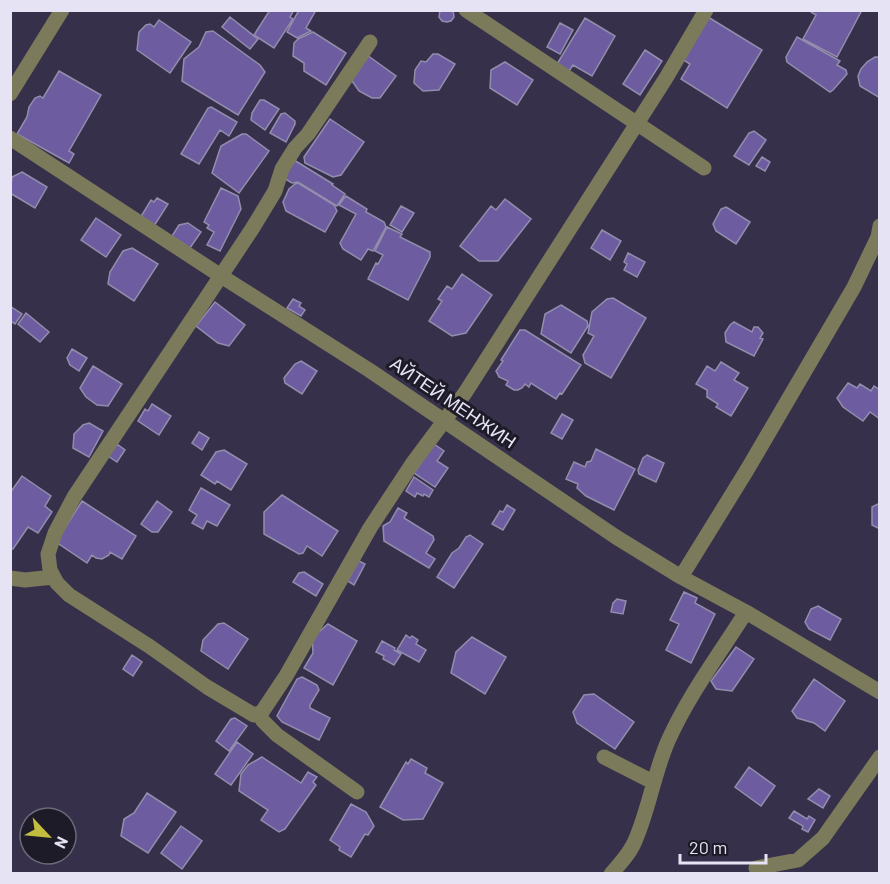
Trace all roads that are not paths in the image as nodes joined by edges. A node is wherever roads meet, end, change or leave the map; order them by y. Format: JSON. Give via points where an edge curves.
{"nodes":[{"id":1,"x":62,"y":10,"type":"edge"},
{"id":2,"x":466,"y":10,"type":"edge"},
{"id":3,"x":706,"y":10,"type":"edge"},
{"id":4,"x":370,"y":42,"type":"dead end"},
{"id":5,"x":10,"y":94,"type":"edge"},
{"id":6,"x":636,"y":123,"type":"junction"},
{"id":7,"x":10,"y":138,"type":"edge"},
{"id":8,"x":704,"y":168,"type":"dead end"},
{"id":9,"x":879,"y":226,"type":"edge"},
{"id":10,"x":221,"y":276,"type":"junction"},
{"id":11,"x":444,"y":421,"type":"junction"},
{"id":12,"x":54,"y":577,"type":"junction"},
{"id":13,"x":681,"y":577,"type":"junction"},
{"id":14,"x":10,"y":578,"type":"edge"},
{"id":15,"x":746,"y":612,"type":"junction"},
{"id":16,"x":879,"y":692,"type":"edge"},
{"id":17,"x":259,"y":714,"type":"junction"},
{"id":18,"x":604,"y":757,"type":"dead end"},
{"id":19,"x":879,"y":757,"type":"edge"},
{"id":20,"x":653,"y":782,"type":"junction"},
{"id":21,"x":357,"y":792,"type":"dead end"},
{"id":22,"x":756,"y":868,"type":"dead end"},
{"id":23,"x":611,"y":873,"type":"edge"}],
"edges":[{"from":1,"to":5,"type":"street"},
{"from":2,"to":6,"type":"street"},
{"from":3,"to":6,"type":"street"},
{"from":4,"to":10,"type":"street","via":[[286,162],[274,191]]},
{"from":6,"to":8,"type":"street"},
{"from":6,"to":11,"type":"street"},
{"from":7,"to":10,"type":"street","name":"АЙТЕЙ МЕНЖИН"},
{"from":9,"to":13,"type":"street","via":[[878,237],[854,287]]},
{"from":10,"to":11,"type":"street","name":"АЙТЕЙ МЕНЖИН"},
{"from":10,"to":12,"type":"street","via":[[74,497],[48,555]]},
{"from":11,"to":13,"type":"street","name":"АЙТЕЙ МЕНЖИН"},
{"from":11,"to":17,"type":"street","via":[[370,528],[286,676]]},
{"from":12,"to":14,"type":"street"},
{"from":12,"to":17,"type":"street","via":[[69,595],[207,687],[254,716]]},
{"from":13,"to":15,"type":"street","name":"АЙТЕЙ МЕНЖИН"},
{"from":15,"to":16,"type":"street","name":"АЙТЕЙ МЕНЖИН"},
{"from":15,"to":20,"type":"street","via":[[686,707]]},
{"from":17,"to":21,"type":"street","via":[[277,735]]},
{"from":18,"to":20,"type":"street"},
{"from":19,"to":22,"type":"street","via":[[823,838],[798,860]]},
{"from":20,"to":23,"type":"street","via":[[634,843]]}]}
